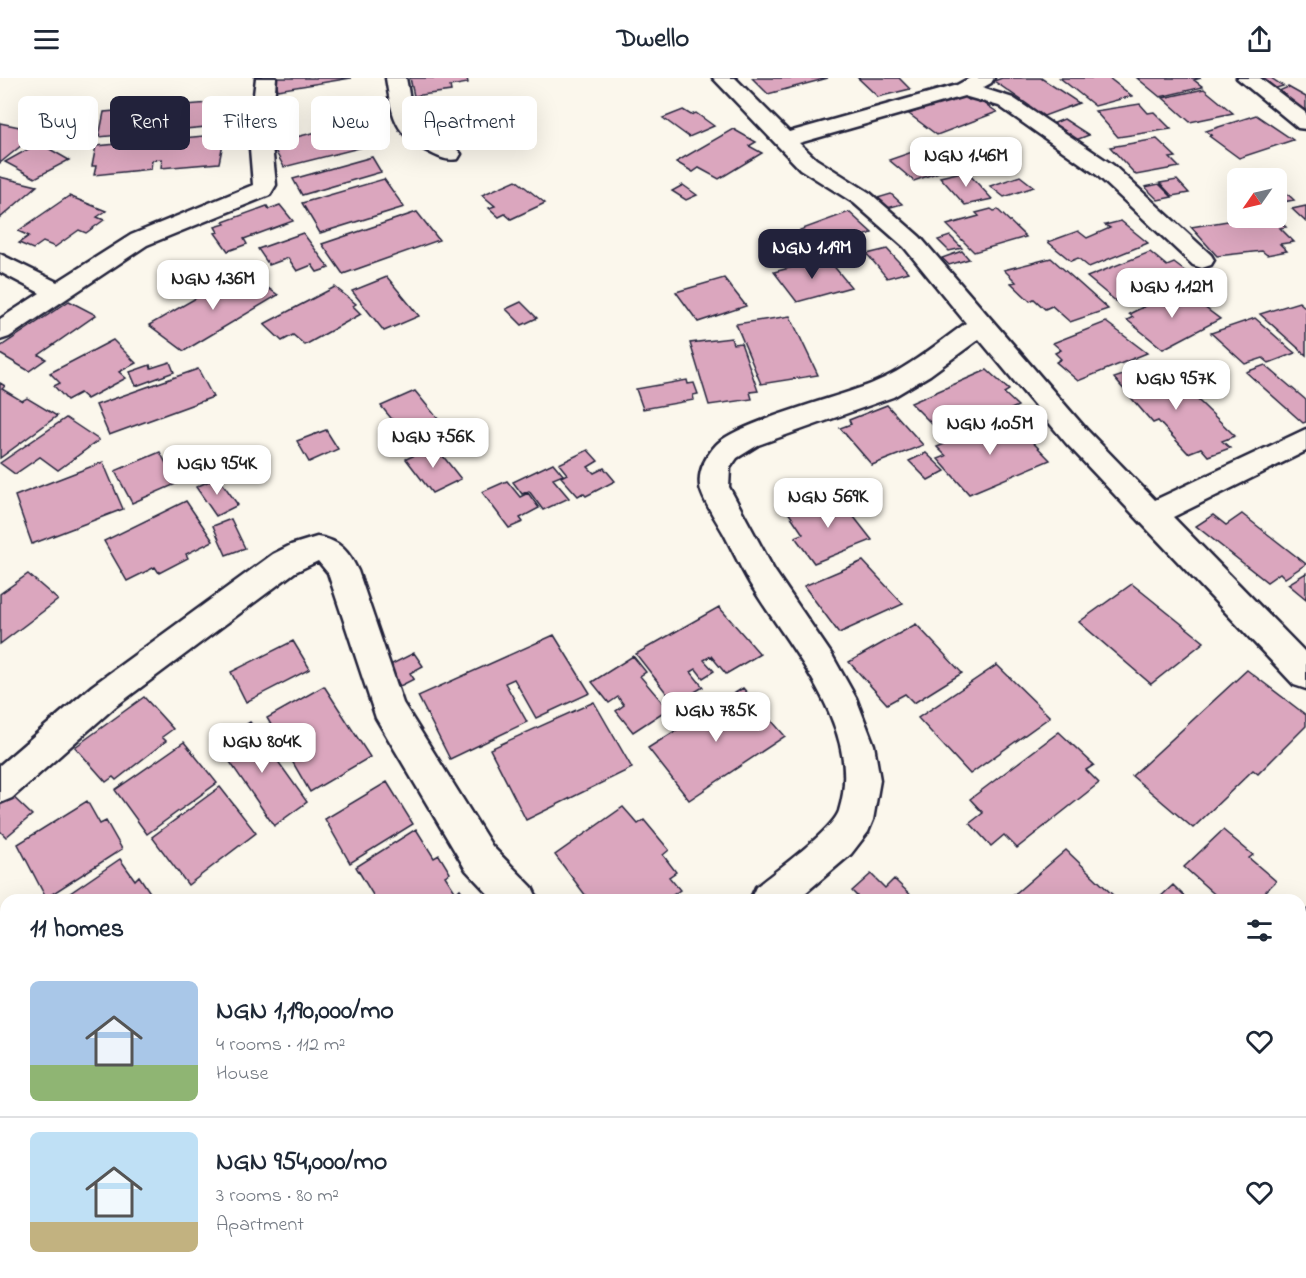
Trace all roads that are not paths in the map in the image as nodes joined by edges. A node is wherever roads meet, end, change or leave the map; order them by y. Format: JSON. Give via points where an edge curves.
{"nodes":[{"id":1,"x":266,"y":78,"type":"edge"},
{"id":2,"x":396,"y":78,"type":"edge"},
{"id":3,"x":723,"y":78,"type":"edge"},
{"id":4,"x":986,"y":78,"type":"edge"},
{"id":5,"x":1247,"y":78,"type":"edge"},
{"id":6,"x":964,"y":88,"type":"junction"},
{"id":7,"x":1306,"y":123,"type":"edge"},
{"id":8,"x":784,"y":140,"type":"junction"},
{"id":9,"x":450,"y":154,"type":"dead end"},
{"id":10,"x":1202,"y":260,"type":"dead end"},
{"id":11,"x":0,"y":262,"type":"edge"},
{"id":12,"x":57,"y":292,"type":"junction"},
{"id":13,"x":982,"y":324,"type":"junction"},
{"id":14,"x":0,"y":331,"type":"edge"},
{"id":15,"x":1306,"y":439,"type":"edge"},
{"id":16,"x":1151,"y":515,"type":"junction"},
{"id":17,"x":1306,"y":675,"type":"edge"},
{"id":18,"x":0,"y":787,"type":"edge"},
{"id":19,"x":513,"y":894,"type":"edge"},
{"id":20,"x":776,"y":894,"type":"edge"}],
"edges":[{"from":1,"to":12,"type":"street","via":[[260,136],[265,185],[262,190],[156,231]]},
{"from":2,"to":9,"type":"street","via":[[412,133]]},
{"from":3,"to":8,"type":"street"},
{"from":4,"to":6,"type":"street"},
{"from":5,"to":7,"type":"street"},
{"from":6,"to":8,"type":"street"},
{"from":6,"to":10,"type":"street","via":[[1006,102],[1105,170]]},
{"from":8,"to":13,"type":"street","via":[[808,164],[889,220]]},
{"from":11,"to":12,"type":"street"},
{"from":12,"to":14,"type":"street"},
{"from":13,"to":16,"type":"street","via":[[1076,436]]},
{"from":13,"to":20,"type":"street","via":[[921,369],[883,390],[748,438],[727,451],[716,467],[714,487],[763,579],[844,708],[857,745],[861,780],[855,820],[838,842]]},
{"from":15,"to":16,"type":"street"},
{"from":16,"to":17,"type":"street"},
{"from":18,"to":19,"type":"street","via":[[104,696],[284,563],[310,549],[322,549],[343,571],[388,708],[479,858]]}]}
